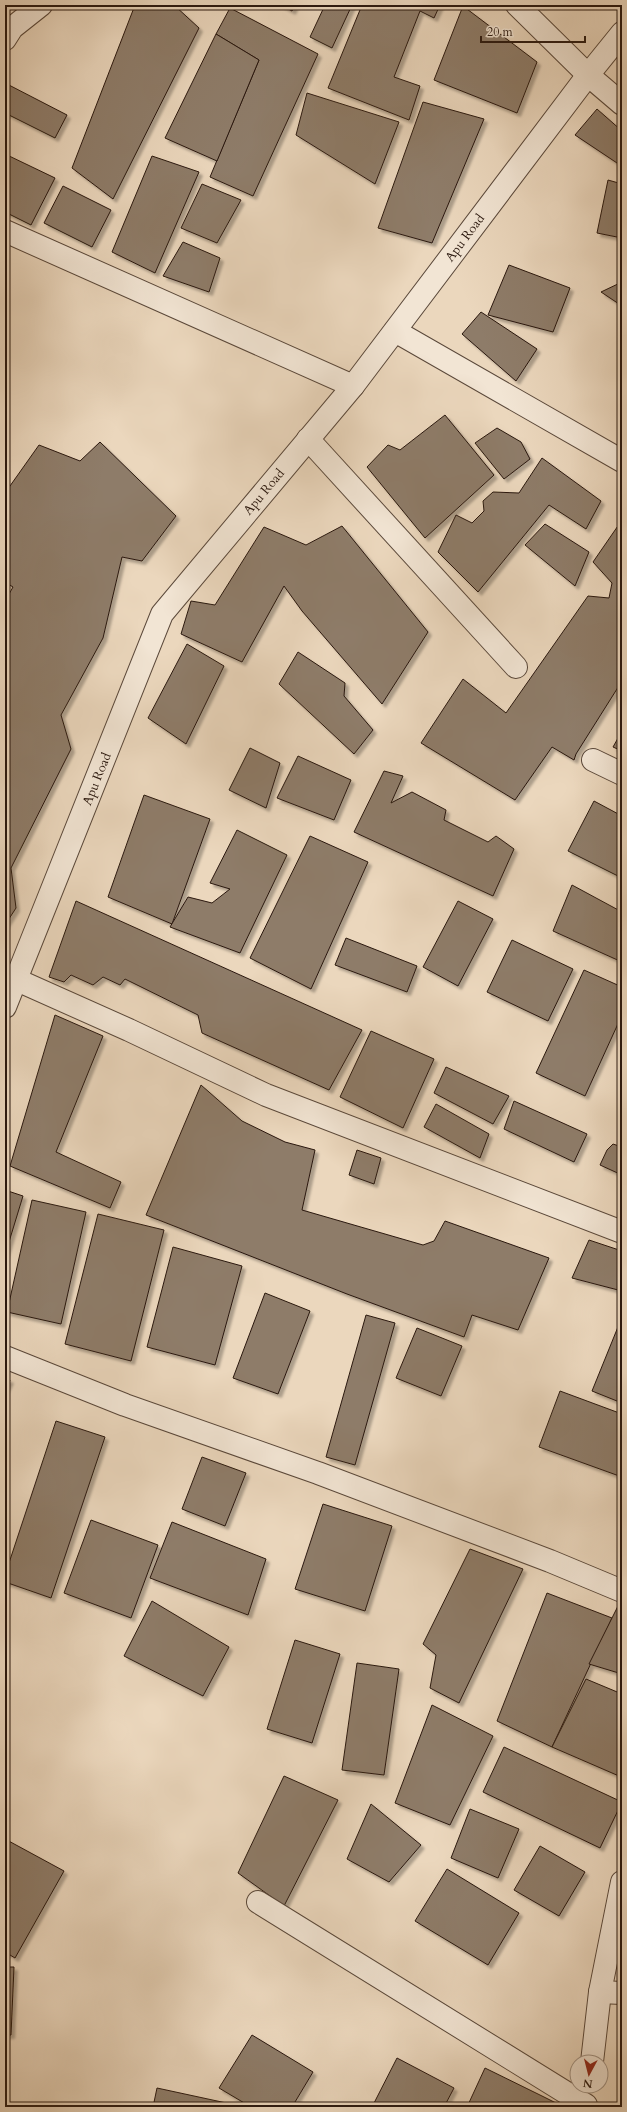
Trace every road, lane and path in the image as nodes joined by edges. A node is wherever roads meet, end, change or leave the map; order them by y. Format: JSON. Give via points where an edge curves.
{"nodes":[{"id":1,"x":41,"y":5,"type":"edge"},
{"id":2,"x":517,"y":5,"type":"edge"},
{"id":3,"x":622,"y":33,"type":"edge"},
{"id":4,"x":5,"y":39,"type":"edge"},
{"id":5,"x":588,"y":75,"type":"junction"},
{"id":6,"x":622,"y":104,"type":"edge"},
{"id":7,"x":5,"y":231,"type":"edge"},
{"id":8,"x":395,"y":331,"type":"junction"},
{"id":9,"x":353,"y":386,"type":"junction"},
{"id":10,"x":308,"y":440,"type":"junction"},
{"id":11,"x":622,"y":461,"type":"edge"},
{"id":12,"x":516,"y":667,"type":"dead end"},
{"id":13,"x":593,"y":760,"type":"dead end"},
{"id":14,"x":622,"y":774,"type":"edge"},
{"id":15,"x":17,"y":980,"type":"junction"},
{"id":16,"x":5,"y":1007,"type":"edge"},
{"id":17,"x":622,"y":1232,"type":"edge"},
{"id":18,"x":5,"y":1357,"type":"edge"},
{"id":19,"x":622,"y":1591,"type":"edge"},
{"id":20,"x":622,"y":1882,"type":"edge"},
{"id":21,"x":258,"y":1902,"type":"dead end"},
{"id":22,"x":600,"y":1992,"type":"junction"},
{"id":23,"x":622,"y":1993,"type":"edge"},
{"id":24,"x":593,"y":2054,"type":"edge"},
{"id":25,"x":587,"y":2099,"type":"edge"}],
"edges":[{"from":1,"to":4,"type":"street","via":[[12,28]]},
{"from":2,"to":5,"type":"street"},
{"from":3,"to":5,"type":"street","name":"Apu Road"},
{"from":5,"to":6,"type":"street"},
{"from":5,"to":8,"type":"street","name":"Apu Road"},
{"from":7,"to":9,"type":"street"},
{"from":8,"to":9,"type":"street","name":"Apu Road"},
{"from":8,"to":11,"type":"street"},
{"from":9,"to":10,"type":"street","name":"Apu Road"},
{"from":10,"to":12,"type":"street"},
{"from":10,"to":15,"type":"street","name":"Apu Road","via":[[162,614]]},
{"from":13,"to":14,"type":"street"},
{"from":15,"to":16,"type":"street","name":"Apu Road"},
{"from":15,"to":17,"type":"street","via":[[266,1095]]},
{"from":18,"to":19,"type":"street","via":[[125,1405],[318,1473]]},
{"from":20,"to":22,"type":"street"},
{"from":21,"to":25,"type":"street"},
{"from":22,"to":23,"type":"street"},
{"from":22,"to":24,"type":"street"}]}
